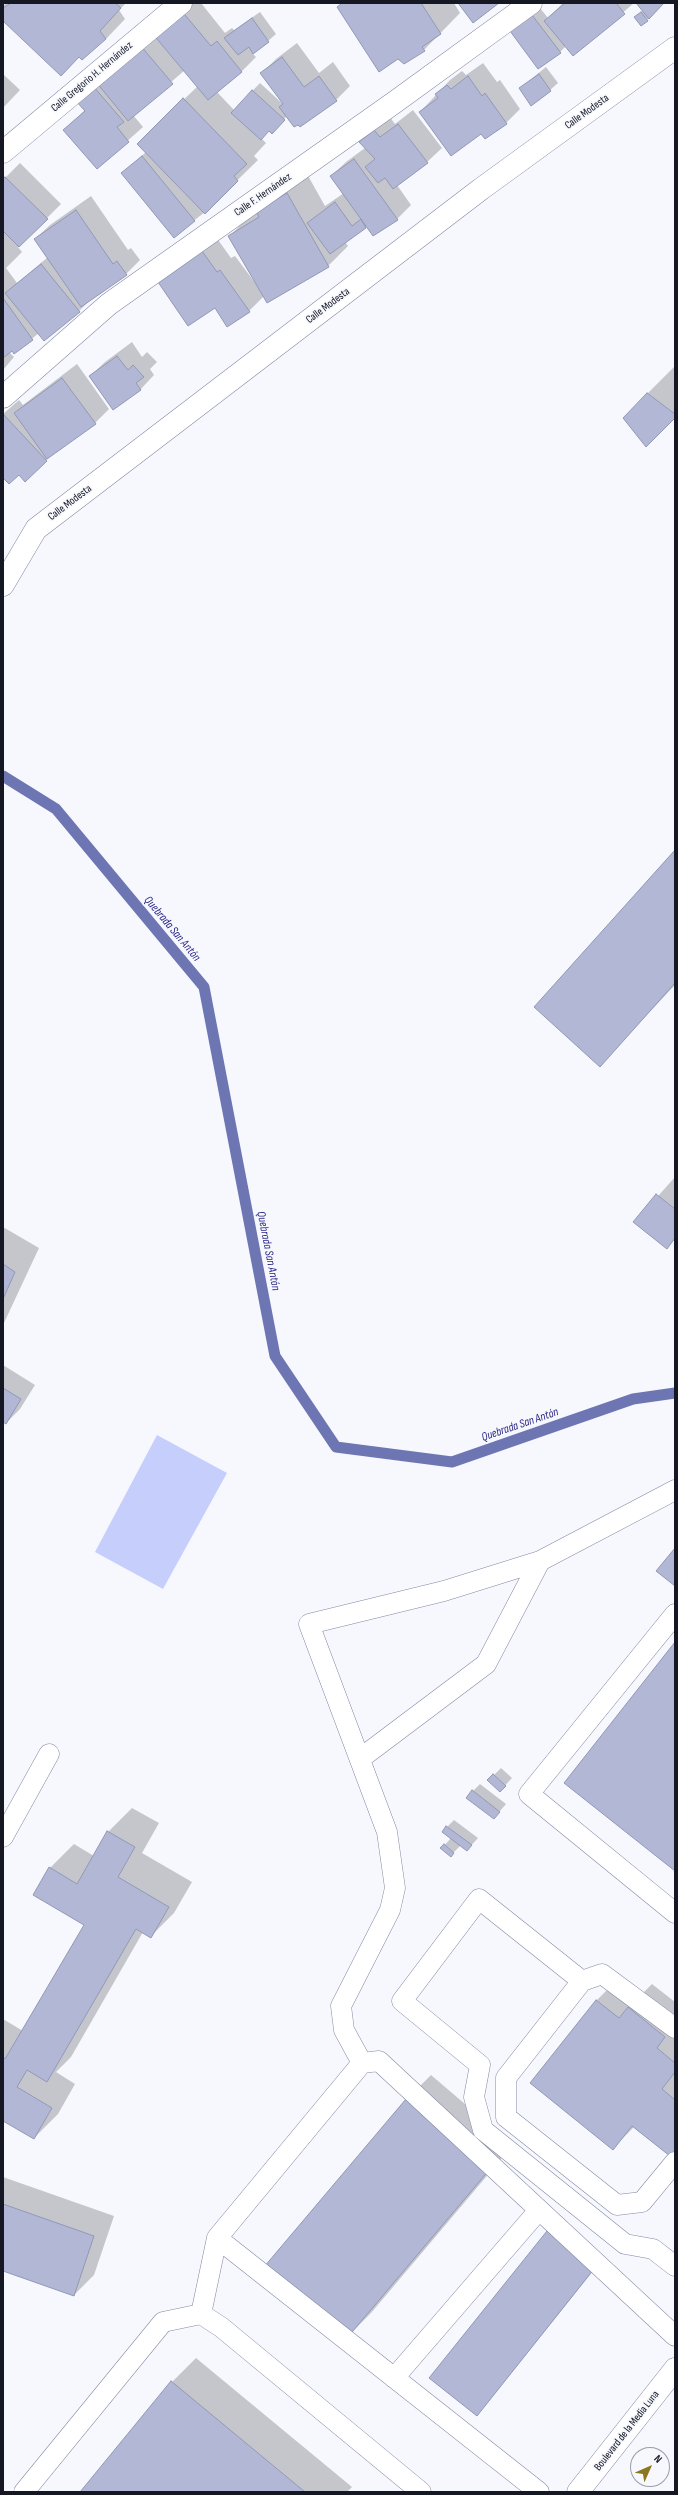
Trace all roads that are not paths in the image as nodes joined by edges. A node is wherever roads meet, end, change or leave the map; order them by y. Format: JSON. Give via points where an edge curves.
{"nodes":[{"id":1,"x":180,"y":3,"type":"edge"},
{"id":2,"x":531,"y":3,"type":"edge"},
{"id":3,"x":675,"y":48,"type":"edge"},
{"id":4,"x":3,"y":152,"type":"edge"},
{"id":5,"x":3,"y":397,"type":"edge"},
{"id":6,"x":3,"y":585,"type":"edge"},
{"id":7,"x":675,"y":1490,"type":"edge"},
{"id":8,"x":540,"y":1561,"type":"junction"},
{"id":9,"x":675,"y":1614,"type":"edge"},
{"id":10,"x":50,"y":1754,"type":"dead end"},
{"id":11,"x":361,"y":1758,"type":"junction"},
{"id":12,"x":3,"y":1837,"type":"edge"},
{"id":13,"x":675,"y":1914,"type":"edge"},
{"id":14,"x":582,"y":1981,"type":"junction"},
{"id":15,"x":675,"y":2028,"type":"edge"},
{"id":16,"x":362,"y":2063,"type":"junction"},
{"id":17,"x":675,"y":2162,"type":"edge"},
{"id":18,"x":539,"y":2210,"type":"junction"},
{"id":19,"x":217,"y":2238,"type":"junction"},
{"id":20,"x":675,"y":2266,"type":"edge"},
{"id":21,"x":201,"y":2314,"type":"junction"},
{"id":22,"x":675,"y":2336,"type":"edge"},
{"id":23,"x":675,"y":2369,"type":"edge"},
{"id":24,"x":394,"y":2378,"type":"junction"},
{"id":25,"x":24,"y":2492,"type":"edge"},
{"id":26,"x":421,"y":2492,"type":"edge"},
{"id":27,"x":539,"y":2492,"type":"edge"},
{"id":28,"x":578,"y":2492,"type":"edge"}],
"edges":[{"from":1,"to":4,"type":"street","name":"Calle Gregorio H. Hernández"},
{"from":2,"to":5,"type":"street","name":"Calle F. Hernández","via":[[109,304]]},
{"from":3,"to":6,"type":"street","name":"Calle Modesta","via":[[481,189],[36,529]]},
{"from":7,"to":8,"type":"lane"},
{"from":8,"to":11,"type":"lane","via":[[486,1664]]},
{"from":8,"to":11,"type":"lane","via":[[444,1591],[309,1624]]},
{"from":9,"to":13,"type":"lane","via":[[529,1794]]},
{"from":10,"to":12,"type":"lane"},
{"from":11,"to":16,"type":"lane","via":[[387,1832],[395,1888],[390,1910],[340,2006],[344,2030]]},
{"from":14,"to":15,"type":"lane","via":[[602,1974]]},
{"from":14,"to":17,"type":"lane","via":[[506,2078],[506,2117],[617,2205],[642,2202]]},
{"from":14,"to":20,"type":"lane","via":[[479,1899],[402,2001],[480,2065],[474,2097],[483,2130],[625,2244],[653,2248]]},
{"from":16,"to":18,"type":"lane","via":[[379,2061]]},
{"from":16,"to":19,"type":"lane"},
{"from":18,"to":22,"type":"lane"},
{"from":18,"to":24,"type":"lane"},
{"from":19,"to":21,"type":"lane"},
{"from":19,"to":24,"type":"lane"},
{"from":21,"to":25,"type":"lane","via":[[163,2322]]},
{"from":21,"to":26,"type":"lane"},
{"from":23,"to":28,"type":"street","name":"Boulevard de la Media Luna"},
{"from":24,"to":27,"type":"lane"}]}
